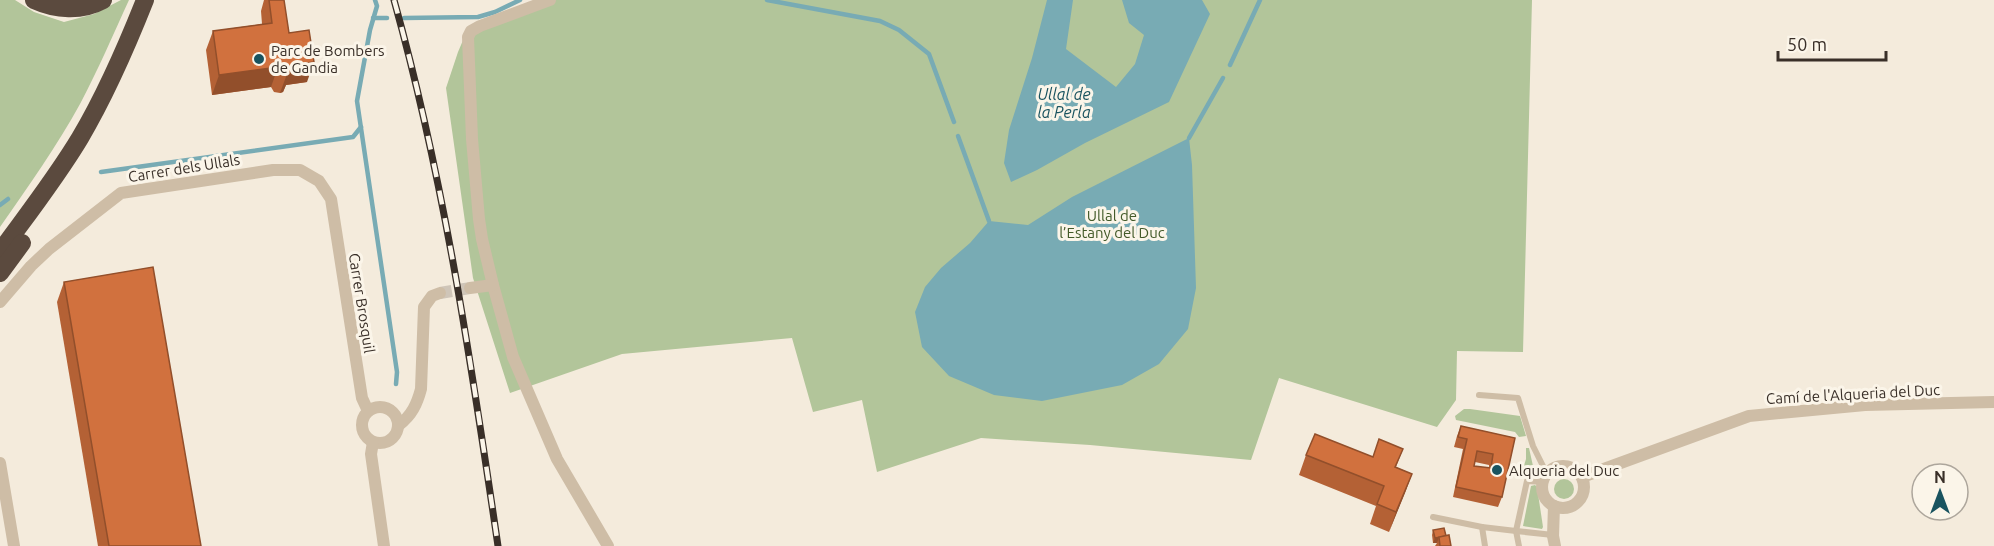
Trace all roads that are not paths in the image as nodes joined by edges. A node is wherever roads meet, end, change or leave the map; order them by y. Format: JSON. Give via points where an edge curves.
{"nodes":[{"id":1,"x":34,"y":0,"type":"edge"},
{"id":2,"x":103,"y":0,"type":"edge"},
{"id":3,"x":145,"y":0,"type":"edge"},
{"id":4,"x":550,"y":0,"type":"edge"},
{"id":5,"x":53,"y":179,"type":"junction"},
{"id":6,"x":331,"y":199,"type":"joint"},
{"id":7,"x":0,"y":252,"type":"edge"},
{"id":8,"x":0,"y":273,"type":"edge"},
{"id":9,"x":493,"y":285,"type":"junction"},
{"id":10,"x":470,"y":288,"type":"tunnel mouth"},
{"id":11,"x":440,"y":293,"type":"tunnel mouth"},
{"id":12,"x":0,"y":302,"type":"edge"},
{"id":13,"x":1479,"y":395,"type":"dead end"},
{"id":14,"x":1994,"y":402,"type":"edge"},
{"id":15,"x":368,"y":411,"type":"junction"},
{"id":16,"x":399,"y":425,"type":"junction"},
{"id":17,"x":373,"y":442,"type":"junction"},
{"id":18,"x":0,"y":463,"type":"edge"},
{"id":19,"x":1582,"y":477,"type":"junction"},
{"id":20,"x":1545,"y":478,"type":"junction"},
{"id":21,"x":1554,"y":506,"type":"junction"},
{"id":22,"x":1433,"y":517,"type":"dead end"},
{"id":23,"x":1482,"y":527,"type":"junction"},
{"id":24,"x":1516,"y":531,"type":"junction"},
{"id":25,"x":1554,"y":541,"type":"edge"},
{"id":26,"x":14,"y":546,"type":"edge"},
{"id":27,"x":384,"y":546,"type":"edge"},
{"id":28,"x":608,"y":546,"type":"edge"},
{"id":29,"x":1485,"y":546,"type":"edge"},
{"id":30,"x":1519,"y":546,"type":"edge"}],
"edges":[{"from":1,"to":2,"type":"highway","via":[[62,9]]},
{"from":3,"to":5,"type":"highway","via":[[112,79]]},
{"from":4,"to":9,"type":"street","via":[[480,26],[468,37],[479,219]]},
{"from":5,"to":7,"type":"highway"},
{"from":5,"to":8,"type":"highway","via":[[24,240]]},
{"from":6,"to":12,"type":"street","name":"Carrer dels Ullals","via":[[319,181],[300,170],[273,170],[121,193],[49,249]]},
{"from":6,"to":15,"type":"street","name":"Carrer Brosquil","via":[[362,398]]},
{"from":9,"to":10,"type":"street"},
{"from":9,"to":28,"type":"street","via":[[513,357],[557,459]]},
{"from":11,"to":16,"type":"street","via":[[428,299],[424,307],[421,389],[408,419]]},
{"from":13,"to":20,"type":"lane","via":[[1518,398]]},
{"from":14,"to":19,"type":"street","name":"Camí de l'Alqueria del Duc","via":[[1865,405],[1749,416]]},
{"from":15,"to":16,"type":"street","via":[[386,408],[396,415]]},
{"from":15,"to":17,"type":"street","via":[[362,428]]},
{"from":16,"to":17,"type":"street","via":[[390,441]]},
{"from":17,"to":27,"type":"street","via":[[371,454]]},
{"from":18,"to":26,"type":"street"},
{"from":19,"to":20,"type":"street","via":[[1565,466],[1552,469]]},
{"from":19,"to":21,"type":"street","via":[[1584,490],[1578,501],[1567,507]]},
{"from":20,"to":21,"type":"street","via":[[1544,496]]},
{"from":20,"to":24,"type":"lane","via":[[1527,481]]},
{"from":21,"to":25,"type":"street"},
{"from":22,"to":23,"type":"lane"},
{"from":23,"to":24,"type":"lane"},
{"from":23,"to":29,"type":"lane"},
{"from":24,"to":25,"type":"lane"},
{"from":24,"to":30,"type":"lane"}]}
